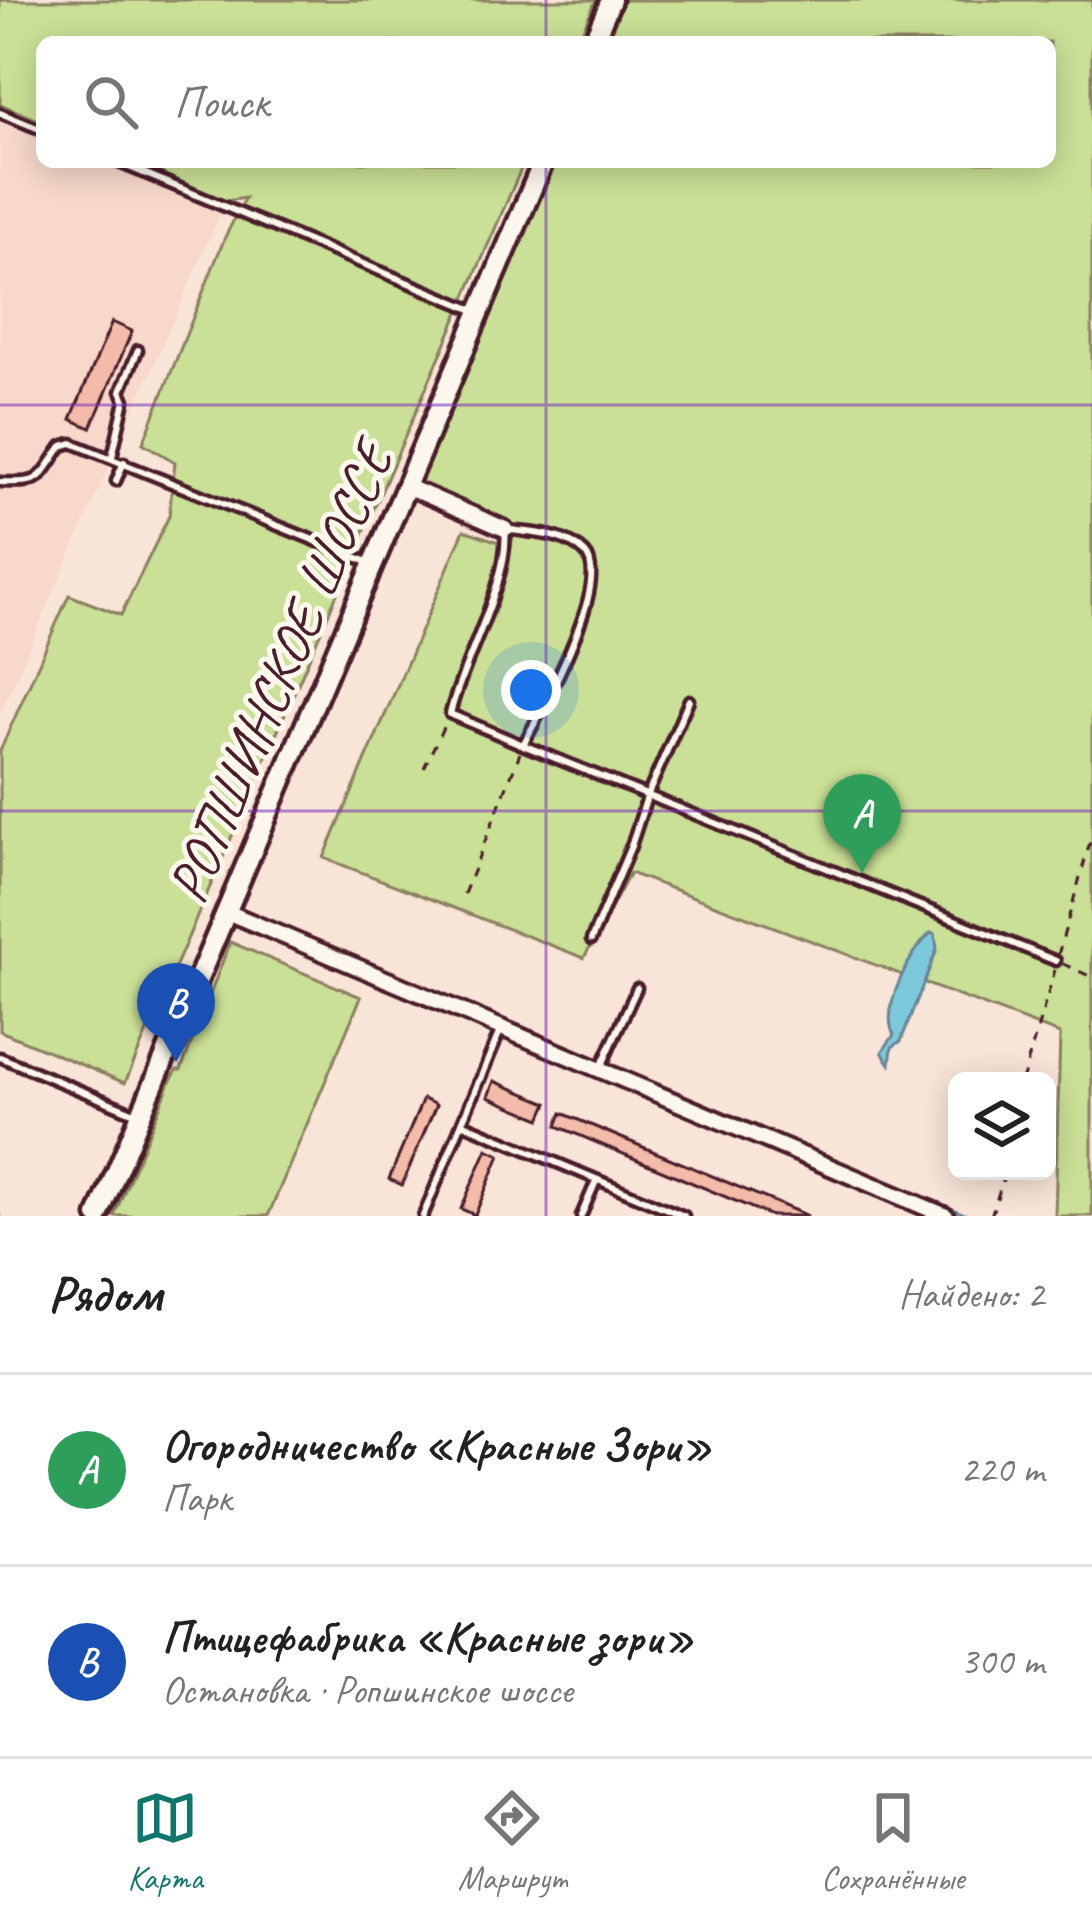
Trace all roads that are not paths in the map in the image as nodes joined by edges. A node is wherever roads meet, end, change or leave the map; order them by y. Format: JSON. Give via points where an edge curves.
{"nodes":[{"id":1,"x":611,"y":0,"type":"edge"},
{"id":2,"x":596,"y":36,"type":"edge"},
{"id":3,"x":0,"y":113,"type":"edge"},
{"id":4,"x":36,"y":128,"type":"edge"},
{"id":5,"x":131,"y":168,"type":"edge"},
{"id":6,"x":539,"y":168,"type":"edge"},
{"id":7,"x":479,"y":312,"type":"junction"},
{"id":8,"x":138,"y":350,"type":"dead end"},
{"id":9,"x":112,"y":457,"type":"junction"},
{"id":10,"x":124,"y":462,"type":"junction"},
{"id":11,"x":116,"y":481,"type":"dead end"},
{"id":12,"x":0,"y":482,"type":"edge"},
{"id":13,"x":406,"y":487,"type":"junction"},
{"id":14,"x":505,"y":530,"type":"junction"},
{"id":15,"x":373,"y":564,"type":"junction"},
{"id":16,"x":689,"y":700,"type":"dead end"},
{"id":17,"x":523,"y":746,"type":"junction"},
{"id":18,"x":648,"y":794,"type":"junction"},
{"id":19,"x":226,"y":912,"type":"junction"},
{"id":20,"x":591,"y":940,"type":"dead end"},
{"id":21,"x":1056,"y":961,"type":"road end"},
{"id":22,"x":637,"y":988,"type":"dead end"},
{"id":23,"x":501,"y":1029,"type":"junction"},
{"id":24,"x":0,"y":1057,"type":"edge"},
{"id":25,"x":599,"y":1070,"type":"junction"},
{"id":26,"x":140,"y":1115,"type":"junction"},
{"id":27,"x":462,"y":1123,"type":"junction"},
{"id":28,"x":597,"y":1179,"type":"junction"},
{"id":29,"x":98,"y":1216,"type":"edge"},
{"id":30,"x":423,"y":1216,"type":"edge"},
{"id":31,"x":581,"y":1216,"type":"edge"},
{"id":32,"x":685,"y":1216,"type":"edge"},
{"id":33,"x":946,"y":1216,"type":"edge"}],
"edges":[{"from":1,"to":2,"type":"main road"},
{"from":3,"to":4,"type":"lane"},
{"from":5,"to":7,"type":"lane"},
{"from":6,"to":7,"type":"main road","name":"РОПШИНСКОЕ ШОССЕ"},
{"from":7,"to":13,"type":"main road","name":"РОПШИНСКОЕ ШОССЕ"},
{"from":8,"to":9,"type":"lane","via":[[121,391]]},
{"from":9,"to":10,"type":"lane"},
{"from":9,"to":12,"type":"lane","via":[[66,444],[44,476]]},
{"from":10,"to":11,"type":"lane"},
{"from":10,"to":15,"type":"lane"},
{"from":13,"to":14,"type":"street"},
{"from":13,"to":15,"type":"main road","name":"РОПШИНСКОЕ ШОССЕ"},
{"from":14,"to":17,"type":"lane","via":[[497,580],[450,714]]},
{"from":14,"to":17,"type":"lane","via":[[554,535],[587,554],[592,566],[572,650]]},
{"from":15,"to":19,"type":"main road","name":"РОПШИНСКОЕ ШОССЕ"},
{"from":16,"to":18,"type":"lane"},
{"from":17,"to":18,"type":"lane"},
{"from":18,"to":20,"type":"lane"},
{"from":18,"to":21,"type":"lane"},
{"from":19,"to":23,"type":"street"},
{"from":19,"to":26,"type":"main road","name":"РОПШИНСКОЕ ШОССЕ"},
{"from":22,"to":25,"type":"lane"},
{"from":23,"to":25,"type":"street"},
{"from":23,"to":27,"type":"lane"},
{"from":24,"to":26,"type":"lane"},
{"from":25,"to":33,"type":"street"},
{"from":26,"to":29,"type":"main road","name":"РОПШИНСКОЕ ШОССЕ"},
{"from":27,"to":28,"type":"lane"},
{"from":27,"to":30,"type":"lane"},
{"from":28,"to":31,"type":"lane"},
{"from":28,"to":32,"type":"lane"}]}
